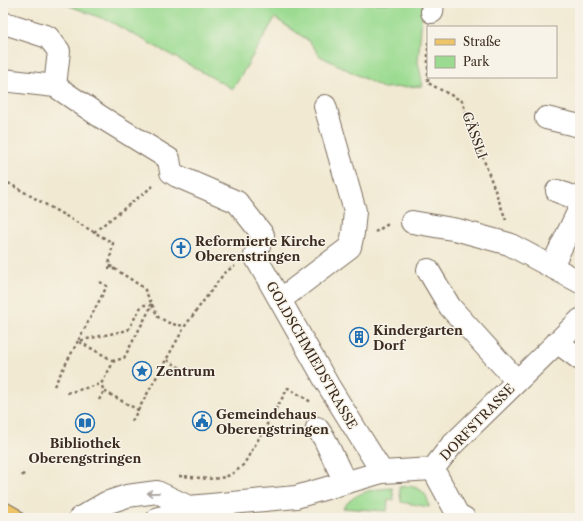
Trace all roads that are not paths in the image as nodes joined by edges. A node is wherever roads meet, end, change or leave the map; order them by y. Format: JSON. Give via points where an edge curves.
{"nodes":[{"id":1,"x":3,"y":24,"type":"edge"},
{"id":2,"x":3,"y":80,"type":"edge"},
{"id":3,"x":55,"y":86,"type":"junction"},
{"id":4,"x":325,"y":106,"type":"dead end"},
{"id":5,"x":546,"y":118,"type":"dead end"},
{"id":6,"x":580,"y":126,"type":"edge"},
{"id":7,"x":557,"y":191,"type":"dead end"},
{"id":8,"x":580,"y":200,"type":"edge"},
{"id":9,"x":580,"y":208,"type":"edge"},
{"id":10,"x":412,"y":222,"type":"road end"},
{"id":11,"x":552,"y":266,"type":"junction"},
{"id":12,"x":428,"y":270,"type":"dead end"},
{"id":13,"x":580,"y":282,"type":"edge"},
{"id":14,"x":280,"y":300,"type":"junction"},
{"id":15,"x":580,"y":320,"type":"edge"},
{"id":16,"x":557,"y":342,"type":"junction"},
{"id":17,"x":580,"y":358,"type":"edge"},
{"id":18,"x":517,"y":381,"type":"junction"},
{"id":19,"x":317,"y":428,"type":"dead end"},
{"id":20,"x":433,"y":469,"type":"junction"},
{"id":21,"x":382,"y":472,"type":"junction"},
{"id":22,"x":345,"y":482,"type":"junction"},
{"id":23,"x":189,"y":507,"type":"junction"},
{"id":24,"x":3,"y":513,"type":"edge"},
{"id":25,"x":164,"y":517,"type":"edge"},
{"id":26,"x":458,"y":517,"type":"edge"},
{"id":27,"x":12,"y":518,"type":"edge"},
{"id":28,"x":80,"y":518,"type":"edge"}],
"edges":[{"from":1,"to":3,"type":"street","via":[[48,37],[59,51]]},
{"from":2,"to":3,"type":"street"},
{"from":3,"to":14,"type":"street","name":"GOLDSCHMIEDSTRASSE","via":[[101,118],[170,159],[171,172],[237,202],[263,235],[255,256]]},
{"from":4,"to":14,"type":"street","via":[[355,212],[352,240]]},
{"from":5,"to":6,"type":"street"},
{"from":7,"to":8,"type":"street"},
{"from":9,"to":11,"type":"street"},
{"from":10,"to":11,"type":"street","via":[[458,230],[509,244]]},
{"from":11,"to":13,"type":"street"},
{"from":12,"to":18,"type":"street","via":[[450,307]]},
{"from":14,"to":21,"type":"street","name":"GOLDSCHMIEDSTRASSE","via":[[328,385]]},
{"from":15,"to":16,"type":"street","name":"DORFSTRASSE"},
{"from":16,"to":17,"type":"street"},
{"from":16,"to":18,"type":"street","name":"DORFSTRASSE"},
{"from":18,"to":20,"type":"street","name":"DORFSTRASSE","via":[[451,446]]},
{"from":19,"to":22,"type":"street"},
{"from":20,"to":21,"type":"street","name":"DORFSTRASSE"},
{"from":20,"to":26,"type":"street"},
{"from":21,"to":22,"type":"street","name":"DORFSTRASSE"},
{"from":22,"to":23,"type":"street","name":"DORFSTRASSE","via":[[296,497]]},
{"from":23,"to":25,"type":"street","name":"DORFSTRASSE"},
{"from":23,"to":28,"type":"street","one_way":true,"via":[[157,492],[127,496],[106,503]]},
{"from":24,"to":27,"type":"main road"}]}
